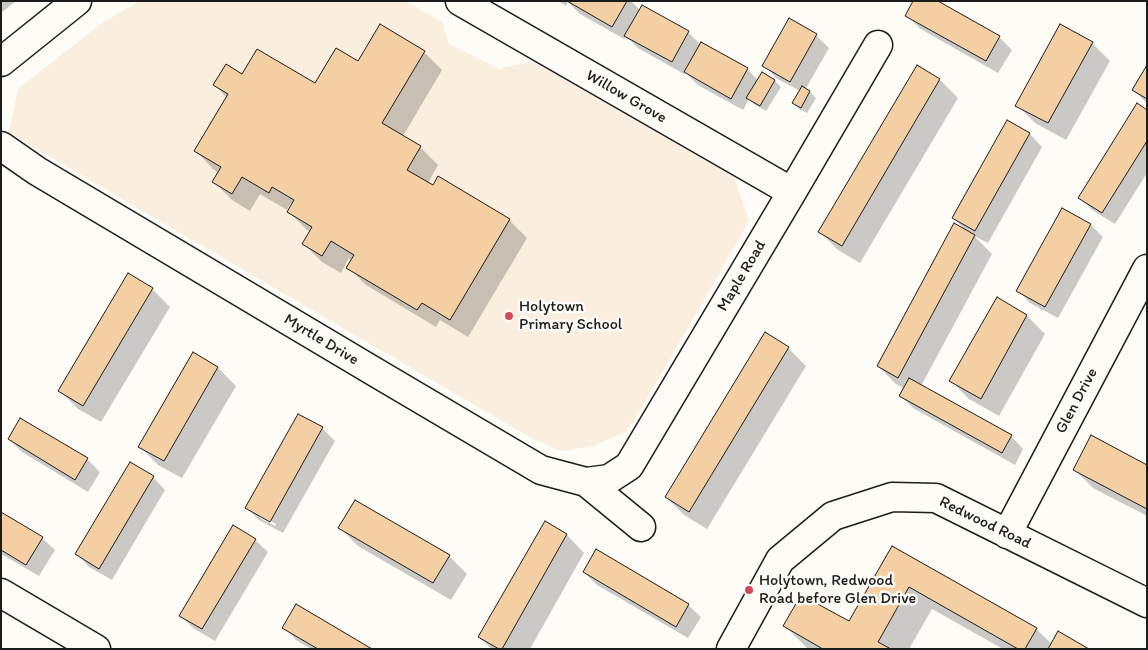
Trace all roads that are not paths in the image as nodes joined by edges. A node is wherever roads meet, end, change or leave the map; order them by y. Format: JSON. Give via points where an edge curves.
{"nodes":[{"id":1,"x":77,"y":1,"type":"edge"},
{"id":2,"x":460,"y":1,"type":"edge"},
{"id":3,"x":878,"y":45,"type":"dead end"},
{"id":4,"x":1,"y":62,"type":"edge"},
{"id":5,"x":1,"y":146,"type":"edge"},
{"id":6,"x":792,"y":192,"type":"junction"},
{"id":7,"x":1147,"y":269,"type":"edge"},
{"id":8,"x":586,"y":482,"type":"junction"},
{"id":9,"x":641,"y":527,"type":"dead end"},
{"id":10,"x":1007,"y":534,"type":"junction"},
{"id":11,"x":1,"y":593,"type":"edge"},
{"id":12,"x":1147,"y":603,"type":"edge"},
{"id":13,"x":96,"y":649,"type":"edge"},
{"id":14,"x":731,"y":649,"type":"edge"}],
"edges":[{"from":1,"to":4,"type":"street"},
{"from":2,"to":6,"type":"street","name":"Willow Grove"},
{"from":3,"to":6,"type":"street","name":"Maple Road"},
{"from":5,"to":8,"type":"street","name":"Myrtle Drive","via":[[37,171],[541,470]]},
{"from":6,"to":8,"type":"street","name":"Maple Road","via":[[629,466],[609,479]]},
{"from":7,"to":10,"type":"street","name":"Glen Drive"},
{"from":8,"to":9,"type":"street","name":"Myrtle Drive"},
{"from":10,"to":12,"type":"street","name":"Redwood Road"},
{"from":10,"to":14,"type":"street","name":"Redwood Road","via":[[936,498],[892,497],[832,516],[780,560]]},
{"from":11,"to":13,"type":"street"}]}
